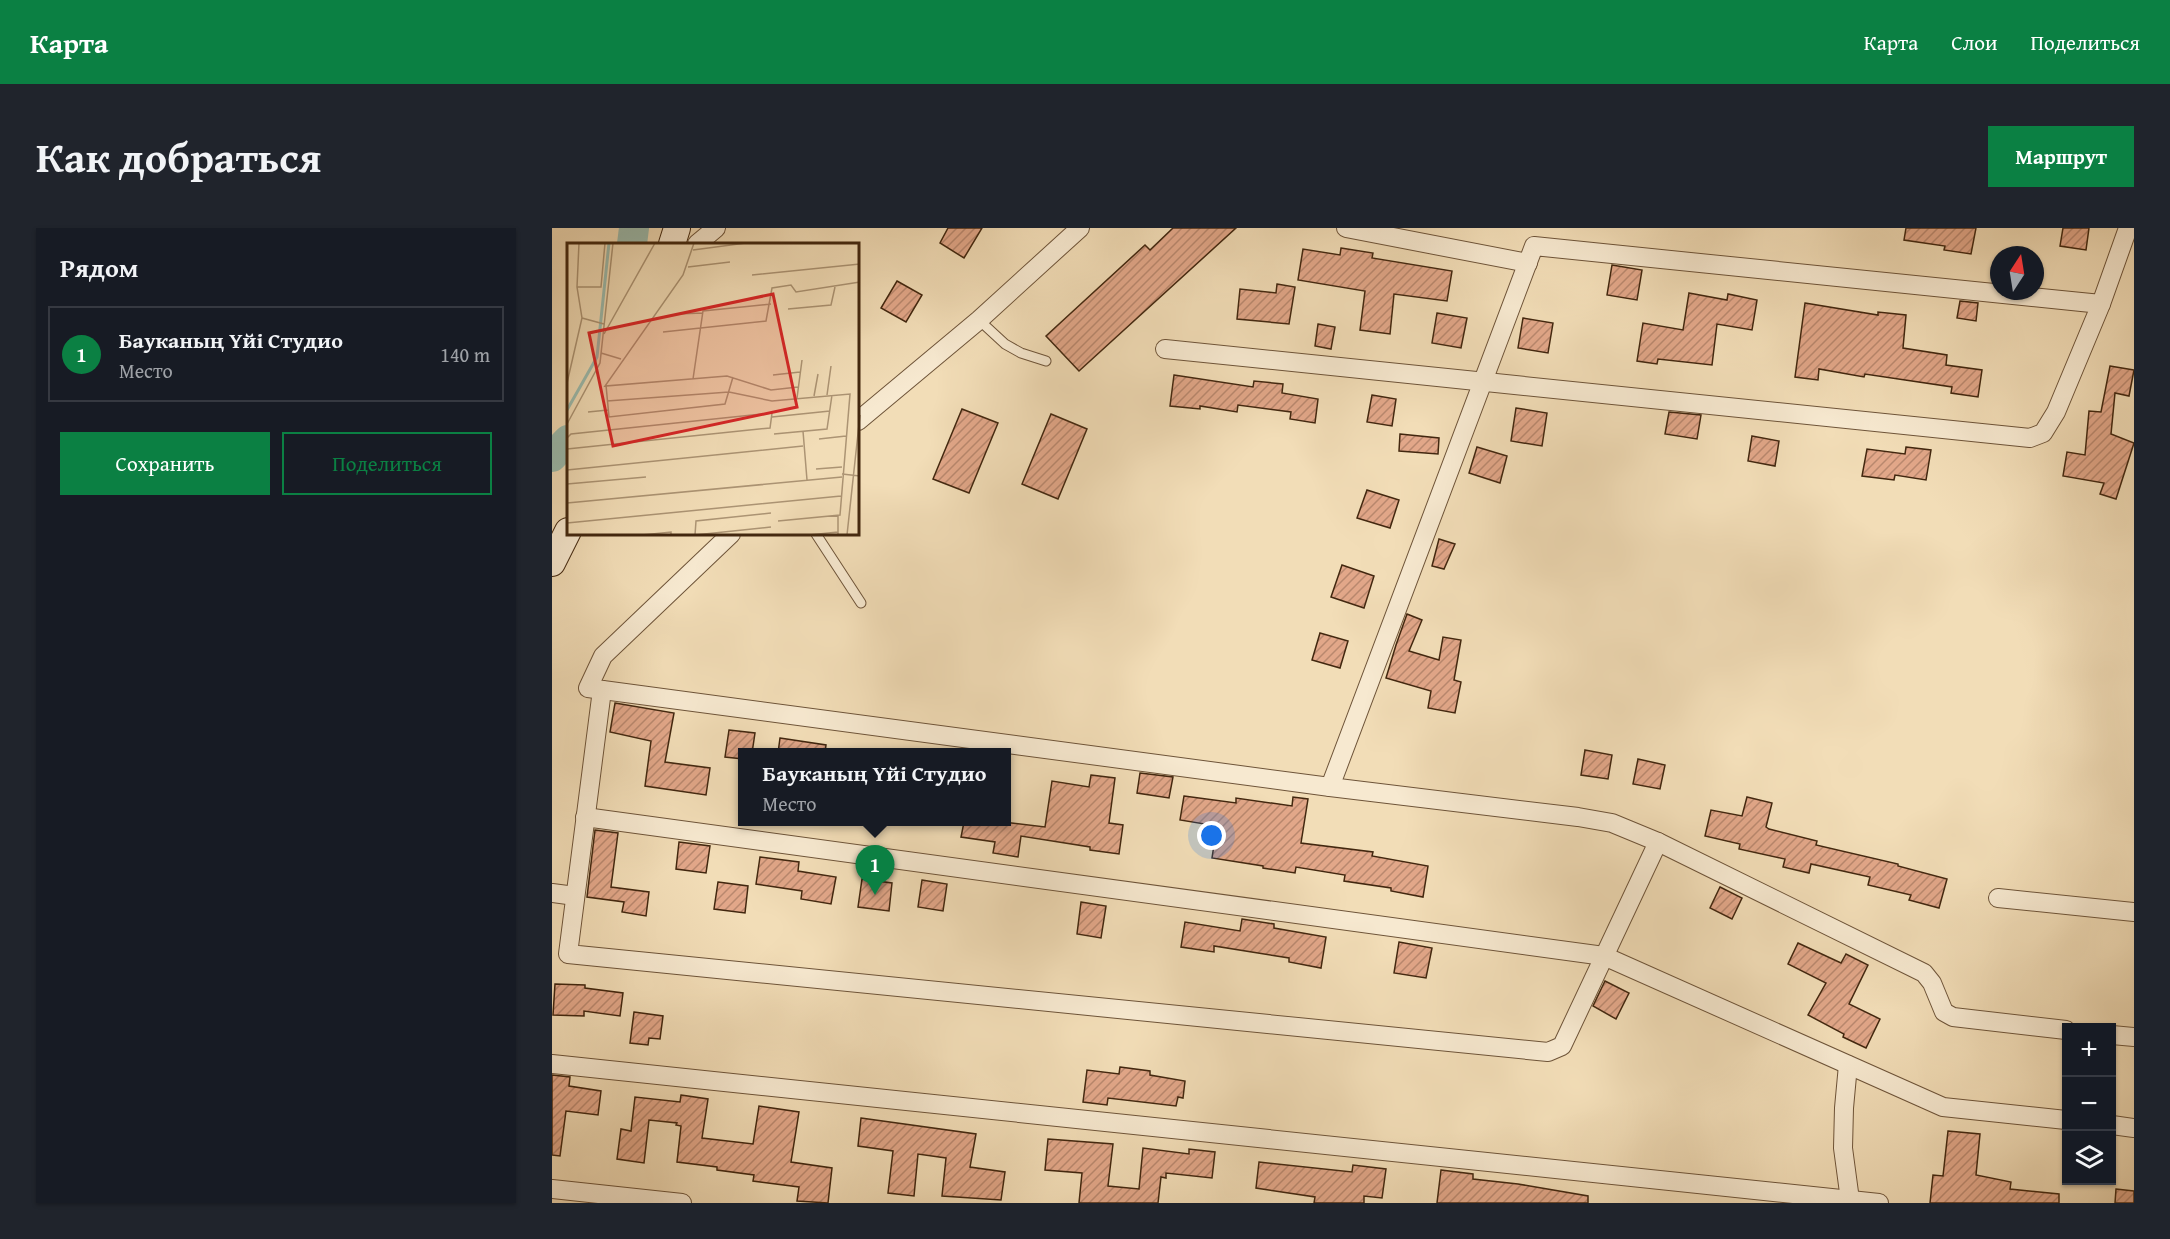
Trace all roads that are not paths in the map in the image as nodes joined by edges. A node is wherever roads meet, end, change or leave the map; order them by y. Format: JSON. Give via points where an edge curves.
{"nodes":[{"id":1,"x":677,"y":228,"type":"edge"},
{"id":2,"x":716,"y":228,"type":"edge"},
{"id":3,"x":1080,"y":228,"type":"edge"},
{"id":4,"x":1346,"y":228,"type":"edge"},
{"id":5,"x":2128,"y":228,"type":"edge"},
{"id":6,"x":672,"y":243,"type":"edge"},
{"id":7,"x":698,"y":243,"type":"edge"},
{"id":8,"x":1528,"y":263,"type":"junction"},
{"id":9,"x":2101,"y":304,"type":"junction"},
{"id":10,"x":979,"y":320,"type":"junction"},
{"id":11,"x":1165,"y":349,"type":"dead end"},
{"id":12,"x":1046,"y":361,"type":"dead end"},
{"id":13,"x":1483,"y":382,"type":"junction"},
{"id":14,"x":860,"y":419,"type":"edge"},
{"id":15,"x":567,"y":533,"type":"edge"},
{"id":16,"x":729,"y":536,"type":"edge"},
{"id":17,"x":817,"y":536,"type":"edge"},
{"id":18,"x":552,"y":563,"type":"edge"},
{"id":19,"x":861,"y":603,"type":"dead end"},
{"id":20,"x":595,"y":689,"type":"junction"},
{"id":21,"x":1330,"y":787,"type":"junction"},
{"id":22,"x":585,"y":817,"type":"junction"},
{"id":23,"x":1658,"y":842,"type":"junction"},
{"id":24,"x":552,"y":893,"type":"edge"},
{"id":25,"x":575,"y":896,"type":"junction"},
{"id":26,"x":1998,"y":898,"type":"dead end"},
{"id":27,"x":2134,"y":912,"type":"edge"},
{"id":28,"x":1604,"y":956,"type":"junction"},
{"id":29,"x":2062,"y":1029,"type":"edge"},
{"id":30,"x":2116,"y":1035,"type":"edge"},
{"id":31,"x":2134,"y":1037,"type":"edge"},
{"id":32,"x":552,"y":1064,"type":"edge"},
{"id":33,"x":1848,"y":1065,"type":"junction"},
{"id":34,"x":2062,"y":1119,"type":"edge"},
{"id":35,"x":2116,"y":1126,"type":"edge"},
{"id":36,"x":2134,"y":1128,"type":"edge"},
{"id":37,"x":552,"y":1189,"type":"edge"},
{"id":38,"x":1850,"y":1200,"type":"junction"},
{"id":39,"x":682,"y":1203,"type":"edge"},
{"id":40,"x":1879,"y":1203,"type":"edge"}],
"edges":[{"from":1,"to":6,"type":"main road"},
{"from":2,"to":7,"type":"street"},
{"from":3,"to":10,"type":"street"},
{"from":4,"to":8,"type":"street"},
{"from":5,"to":9,"type":"street"},
{"from":8,"to":9,"type":"street","via":[[1534,246]]},
{"from":8,"to":13,"type":"street"},
{"from":9,"to":13,"type":"street","via":[[2056,412],[2043,433],[2030,438]]},
{"from":10,"to":12,"type":"lane","via":[[1005,344]]},
{"from":10,"to":14,"type":"street"},
{"from":11,"to":13,"type":"street"},
{"from":13,"to":21,"type":"street"},
{"from":15,"to":18,"type":"main road"},
{"from":16,"to":20,"type":"street","via":[[603,656]]},
{"from":17,"to":19,"type":"lane"},
{"from":20,"to":21,"type":"street"},
{"from":20,"to":22,"type":"street"},
{"from":21,"to":23,"type":"street","via":[[1578,817],[1612,824]]},
{"from":22,"to":25,"type":"street"},
{"from":22,"to":28,"type":"street"},
{"from":23,"to":28,"type":"street"},
{"from":23,"to":29,"type":"street","via":[[1924,973],[1932,982],[1944,1012],[1953,1017]]},
{"from":24,"to":25,"type":"street"},
{"from":25,"to":28,"type":"street","via":[[568,954],[1548,1052],[1562,1046]]},
{"from":26,"to":27,"type":"street"},
{"from":28,"to":33,"type":"street"},
{"from":30,"to":31,"type":"street"},
{"from":32,"to":38,"type":"street"},
{"from":33,"to":34,"type":"street","via":[[1943,1107]]},
{"from":33,"to":38,"type":"street","via":[[1844,1148]]},
{"from":35,"to":36,"type":"street"},
{"from":37,"to":39,"type":"street"},
{"from":38,"to":40,"type":"street"}]}
